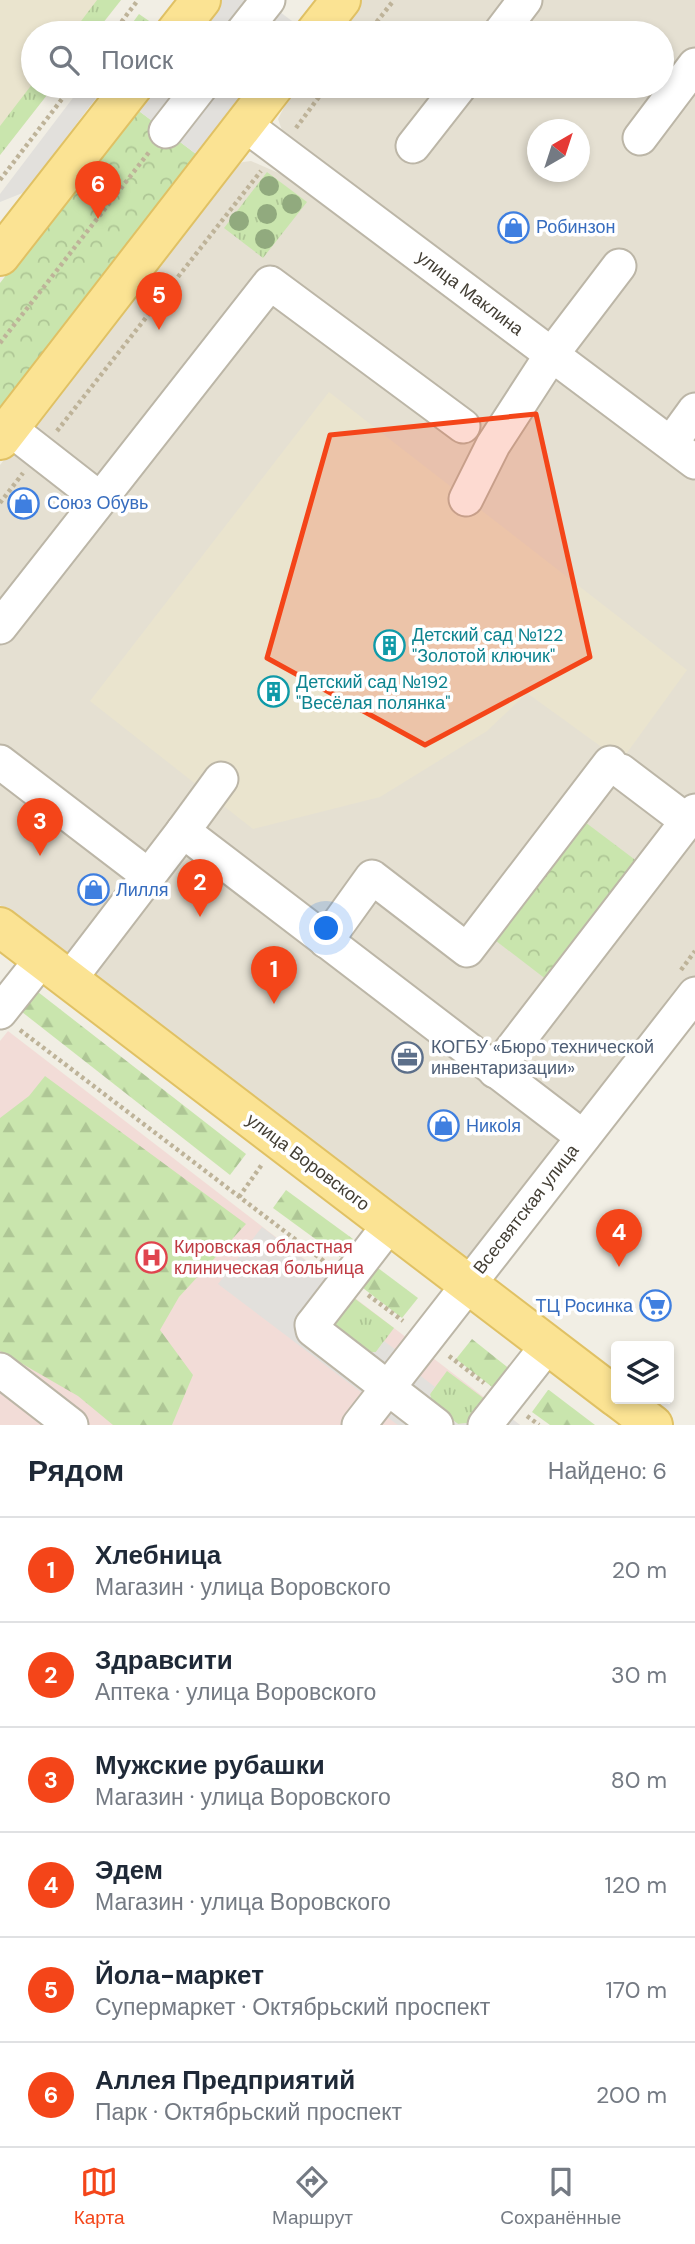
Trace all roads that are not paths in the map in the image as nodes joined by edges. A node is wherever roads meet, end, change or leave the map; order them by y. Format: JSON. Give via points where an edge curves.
{"nodes":[{"id":1,"x":201,"y":0,"type":"edge"},
{"id":2,"x":268,"y":0,"type":"edge"},
{"id":3,"x":526,"y":0,"type":"edge"},
{"id":4,"x":337,"y":1,"type":"edge"},
{"id":5,"x":184,"y":21,"type":"edge"},
{"id":6,"x":251,"y":21,"type":"edge"},
{"id":7,"x":323,"y":21,"type":"edge"},
{"id":8,"x":509,"y":21,"type":"edge"},
{"id":9,"x":695,"y":65,"type":"edge"},
{"id":10,"x":674,"y":93,"type":"edge"},
{"id":11,"x":124,"y":98,"type":"edge"},
{"id":12,"x":192,"y":98,"type":"edge"},
{"id":13,"x":265,"y":98,"type":"edge"},
{"id":14,"x":451,"y":98,"type":"edge"},
{"id":15,"x":670,"y":98,"type":"edge"},
{"id":16,"x":244,"y":124,"type":"junction"},
{"id":17,"x":166,"y":131,"type":"road end"},
{"id":18,"x":640,"y":138,"type":"dead end"},
{"id":19,"x":414,"y":146,"type":"dead end"},
{"id":20,"x":0,"y":256,"type":"edge"},
{"id":21,"x":619,"y":266,"type":"dead end"},
{"id":22,"x":552,"y":354,"type":"junction"},
{"id":23,"x":695,"y":410,"type":"edge"},
{"id":24,"x":463,"y":426,"type":"dead end"},
{"id":25,"x":5,"y":434,"type":"edge"},
{"id":26,"x":683,"y":453,"type":"edge"},
{"id":27,"x":100,"y":499,"type":"junction"},
{"id":28,"x":466,"y":499,"type":"dead end"},
{"id":29,"x":0,"y":627,"type":"edge"},
{"id":30,"x":0,"y":762,"type":"edge"},
{"id":31,"x":221,"y":779,"type":"dead end"},
{"id":32,"x":691,"y":816,"type":"edge"},
{"id":33,"x":183,"y":831,"type":"junction"},
{"id":34,"x":149,"y":876,"type":"junction"},
{"id":35,"x":0,"y":927,"type":"edge"},
{"id":36,"x":326,"y":941,"type":"junction"},
{"id":37,"x":56,"y":970,"type":"junction"},
{"id":38,"x":695,"y":993,"type":"edge"},
{"id":39,"x":5,"y":1018,"type":"edge"},
{"id":40,"x":495,"y":1071,"type":"junction"},
{"id":41,"x":583,"y":1137,"type":"junction"},
{"id":42,"x":390,"y":1224,"type":"junction"},
{"id":43,"x":468,"y":1284,"type":"junction"},
{"id":44,"x":548,"y":1345,"type":"junction"},
{"id":45,"x":0,"y":1370,"type":"edge"},
{"id":46,"x":388,"y":1388,"type":"junction"},
{"id":47,"x":611,"y":1393,"type":"edge"},
{"id":48,"x":625,"y":1404,"type":"edge"},
{"id":49,"x":71,"y":1425,"type":"edge"},
{"id":50,"x":359,"y":1425,"type":"edge"},
{"id":51,"x":436,"y":1425,"type":"edge"},
{"id":52,"x":485,"y":1425,"type":"edge"},
{"id":53,"x":653,"y":1425,"type":"edge"}],
"edges":[{"from":1,"to":5,"type":"main road"},
{"from":2,"to":6,"type":"street"},
{"from":3,"to":8,"type":"street"},
{"from":4,"to":7,"type":"main road"},
{"from":9,"to":10,"type":"street"},
{"from":11,"to":20,"type":"main road"},
{"from":12,"to":17,"type":"street"},
{"from":13,"to":16,"type":"main road"},
{"from":14,"to":19,"type":"street"},
{"from":15,"to":18,"type":"street"},
{"from":16,"to":22,"type":"street","name":"улица Маклина"},
{"from":16,"to":25,"type":"main road"},
{"from":21,"to":22,"type":"street"},
{"from":22,"to":26,"type":"street","name":"улица Маклина"},
{"from":22,"to":28,"type":"street","via":[[493,444]]},
{"from":23,"to":26,"type":"street"},
{"from":24,"to":27,"type":"street","via":[[270,283]]},
{"from":25,"to":27,"type":"street","via":[[40,452]]},
{"from":27,"to":29,"type":"street"},
{"from":30,"to":34,"type":"street"},
{"from":31,"to":33,"type":"street"},
{"from":32,"to":36,"type":"street","via":[[616,767],[467,950],[372,877]]},
{"from":32,"to":40,"type":"street"},
{"from":33,"to":34,"type":"street"},
{"from":33,"to":36,"type":"street"},
{"from":34,"to":37,"type":"street"},
{"from":35,"to":37,"type":"main road","name":"улица Воровского"},
{"from":36,"to":40,"type":"street"},
{"from":37,"to":39,"type":"street"},
{"from":37,"to":42,"type":"main road","name":"улица Воровского"},
{"from":38,"to":41,"type":"street","name":"Всесвятская улица"},
{"from":40,"to":41,"type":"street"},
{"from":41,"to":43,"type":"street","name":"Всесвятская улица"},
{"from":42,"to":43,"type":"main road","name":"улица Воровского"},
{"from":42,"to":46,"type":"street","via":[[313,1325],[313,1330]]},
{"from":43,"to":44,"type":"main road","name":"улица Воровского"},
{"from":43,"to":46,"type":"street","name":"Всесвятская улица"},
{"from":44,"to":47,"type":"main road","name":"улица Воровского"},
{"from":44,"to":52,"type":"street"},
{"from":45,"to":49,"type":"street"},
{"from":46,"to":50,"type":"street","name":"Всесвятская улица"},
{"from":46,"to":51,"type":"street"},
{"from":48,"to":53,"type":"main road","name":"улица Воровского"}]}
